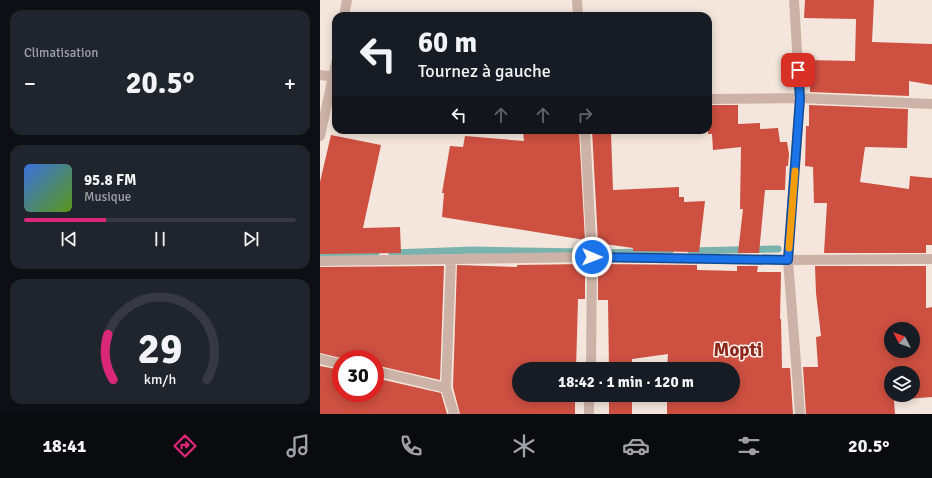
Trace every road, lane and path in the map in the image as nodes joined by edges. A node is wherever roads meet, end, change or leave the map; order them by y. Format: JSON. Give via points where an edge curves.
{"nodes":[{"id":1,"x":347,"y":0,"type":"edge"},
{"id":2,"x":577,"y":0,"type":"edge"},
{"id":3,"x":794,"y":0,"type":"edge"},
{"id":4,"x":345,"y":12,"type":"edge"},
{"id":5,"x":578,"y":12,"type":"edge"},
{"id":6,"x":320,"y":75,"type":"edge"},
{"id":7,"x":332,"y":76,"type":"edge"},
{"id":8,"x":332,"y":88,"type":"edge"},
{"id":9,"x":800,"y":98,"type":"junction"},
{"id":10,"x":712,"y":99,"type":"edge"},
{"id":11,"x":932,"y":104,"type":"edge"},
{"id":12,"x":585,"y":134,"type":"edge"},
{"id":13,"x":320,"y":136,"type":"edge"},
{"id":14,"x":592,"y":257,"type":"junction"},
{"id":15,"x":451,"y":259,"type":"junction"},
{"id":16,"x":932,"y":259,"type":"edge"},
{"id":17,"x":788,"y":260,"type":"junction"},
{"id":18,"x":320,"y":261,"type":"edge"},
{"id":19,"x":320,"y":359,"type":"edge"},
{"id":20,"x":332,"y":362,"type":"edge"},
{"id":21,"x":591,"y":362,"type":"edge"},
{"id":22,"x":384,"y":373,"type":"edge"},
{"id":23,"x":446,"y":388,"type":"junction"},
{"id":24,"x":590,"y":402,"type":"edge"},
{"id":25,"x":454,"y":414,"type":"edge"},
{"id":26,"x":589,"y":414,"type":"edge"},
{"id":27,"x":800,"y":414,"type":"edge"}],
"edges":[{"from":1,"to":4,"type":"street"},
{"from":2,"to":5,"type":"street"},
{"from":3,"to":9,"type":"street"},
{"from":6,"to":7,"type":"street"},
{"from":8,"to":13,"type":"street"},
{"from":9,"to":10,"type":"street"},
{"from":9,"to":11,"type":"street"},
{"from":9,"to":17,"type":"street"},
{"from":12,"to":14,"type":"street"},
{"from":14,"to":15,"type":"street"},
{"from":14,"to":17,"type":"street"},
{"from":14,"to":21,"type":"street"},
{"from":15,"to":18,"type":"street"},
{"from":15,"to":23,"type":"street"},
{"from":16,"to":17,"type":"street"},
{"from":17,"to":27,"type":"street"},
{"from":19,"to":20,"type":"street"},
{"from":22,"to":23,"type":"street"},
{"from":23,"to":25,"type":"street"},
{"from":24,"to":26,"type":"street"}]}
